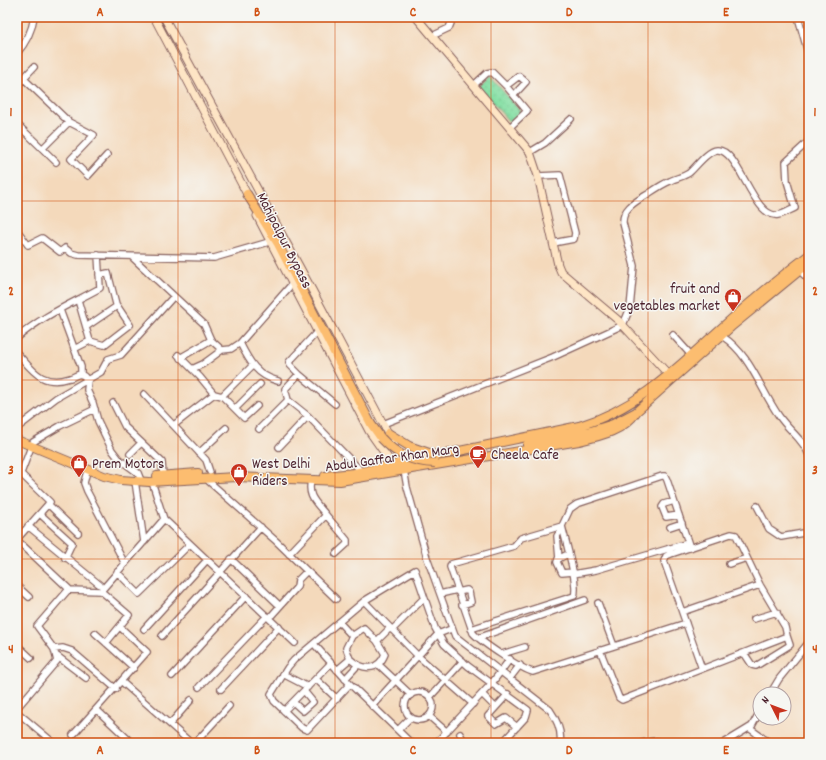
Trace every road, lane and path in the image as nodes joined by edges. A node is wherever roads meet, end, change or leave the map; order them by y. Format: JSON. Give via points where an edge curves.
{"nodes":[{"id":1,"x":34,"y":17,"type":"edge"},
{"id":2,"x":154,"y":17,"type":"edge"},
{"id":3,"x":164,"y":17,"type":"edge"},
{"id":4,"x":416,"y":17,"type":"edge"},
{"id":5,"x":448,"y":17,"type":"edge"},
{"id":6,"x":798,"y":17,"type":"edge"},
{"id":7,"x":432,"y":36,"type":"junction"},
{"id":8,"x":17,"y":53,"type":"edge"},
{"id":9,"x":809,"y":65,"type":"edge"},
{"id":10,"x":34,"y":67,"type":"dead end"},
{"id":11,"x":23,"y":78,"type":"junction"},
{"id":12,"x":17,"y":85,"type":"edge"},
{"id":13,"x":474,"y":85,"type":"junction"},
{"id":14,"x":506,"y":86,"type":"junction"},
{"id":15,"x":514,"y":95,"type":"junction"},
{"id":16,"x":570,"y":119,"type":"dead end"},
{"id":17,"x":69,"y":122,"type":"junction"},
{"id":18,"x":17,"y":124,"type":"edge"},
{"id":19,"x":510,"y":127,"type":"junction"},
{"id":20,"x":809,"y":140,"type":"edge"},
{"id":21,"x":43,"y":148,"type":"junction"},
{"id":22,"x":530,"y":152,"type":"junction"},
{"id":23,"x":108,"y":156,"type":"dead end"},
{"id":24,"x":56,"y":162,"type":"dead end"},
{"id":25,"x":538,"y":176,"type":"junction"},
{"id":26,"x":247,"y":194,"type":"junction"},
{"id":27,"x":17,"y":230,"type":"edge"},
{"id":28,"x":269,"y":242,"type":"junction"},
{"id":29,"x":553,"y":243,"type":"junction"},
{"id":30,"x":98,"y":255,"type":"junction"},
{"id":31,"x":809,"y":255,"type":"edge"},
{"id":32,"x":132,"y":256,"type":"junction"},
{"id":33,"x":809,"y":263,"type":"edge"},
{"id":34,"x":797,"y":268,"type":"junction"},
{"id":35,"x":99,"y":275,"type":"junction"},
{"id":36,"x":809,"y":280,"type":"edge"},
{"id":37,"x":292,"y":284,"type":"junction"},
{"id":38,"x":174,"y":296,"type":"junction"},
{"id":39,"x":78,"y":300,"type":"junction"},
{"id":40,"x":117,"y":306,"type":"junction"},
{"id":41,"x":60,"y":310,"type":"junction"},
{"id":42,"x":623,"y":326,"type":"junction"},
{"id":43,"x":86,"y":327,"type":"junction"},
{"id":44,"x":317,"y":332,"type":"junction"},
{"id":45,"x":673,"y":335,"type":"dead end"},
{"id":46,"x":722,"y":336,"type":"junction"},
{"id":47,"x":17,"y":338,"type":"edge"},
{"id":48,"x":211,"y":340,"type":"junction"},
{"id":49,"x":90,"y":341,"type":"junction"},
{"id":50,"x":240,"y":343,"type":"junction"},
{"id":51,"x":74,"y":349,"type":"junction"},
{"id":52,"x":222,"y":350,"type":"junction"},
{"id":53,"x":17,"y":353,"type":"edge"},
{"id":54,"x":691,"y":355,"type":"junction"},
{"id":55,"x":252,"y":366,"type":"junction"},
{"id":56,"x":192,"y":369,"type":"junction"},
{"id":57,"x":81,"y":374,"type":"junction"},
{"id":58,"x":299,"y":374,"type":"junction"},
{"id":59,"x":669,"y":375,"type":"junction"},
{"id":60,"x":88,"y":381,"type":"junction"},
{"id":61,"x":278,"y":381,"type":"dead end"},
{"id":62,"x":260,"y":384,"type":"dead end"},
{"id":63,"x":144,"y":394,"type":"dead end"},
{"id":64,"x":214,"y":394,"type":"junction"},
{"id":65,"x":222,"y":396,"type":"junction"},
{"id":66,"x":288,"y":400,"type":"junction"},
{"id":67,"x":113,"y":403,"type":"dead end"},
{"id":68,"x":335,"y":404,"type":"dead end"},
{"id":69,"x":257,"y":406,"type":"dead end"},
{"id":70,"x":95,"y":409,"type":"junction"},
{"id":71,"x":235,"y":409,"type":"junction"},
{"id":72,"x":637,"y":411,"type":"junction"},
{"id":73,"x":308,"y":416,"type":"junction"},
{"id":74,"x":383,"y":424,"type":"junction"},
{"id":75,"x":174,"y":425,"type":"junction"},
{"id":76,"x":17,"y":428,"type":"edge"},
{"id":77,"x":226,"y":428,"type":"dead end"},
{"id":78,"x":259,"y":429,"type":"dead end"},
{"id":79,"x":388,"y":433,"type":"junction"},
{"id":80,"x":17,"y":435,"type":"edge"},
{"id":81,"x":17,"y":440,"type":"edge"},
{"id":82,"x":806,"y":442,"type":"edge"},
{"id":83,"x":141,"y":443,"type":"junction"},
{"id":84,"x":32,"y":445,"type":"junction"},
{"id":85,"x":280,"y":447,"type":"dead end"},
{"id":86,"x":199,"y":453,"type":"junction"},
{"id":87,"x":130,"y":454,"type":"dead end"},
{"id":88,"x":809,"y":456,"type":"edge"},
{"id":89,"x":437,"y":459,"type":"junction"},
{"id":90,"x":399,"y":467,"type":"junction"},
{"id":91,"x":87,"y":471,"type":"junction"},
{"id":92,"x":19,"y":472,"type":"edge"},
{"id":93,"x":362,"y":472,"type":"junction"},
{"id":94,"x":208,"y":475,"type":"junction"},
{"id":95,"x":162,"y":476,"type":"junction"},
{"id":96,"x":137,"y":480,"type":"junction"},
{"id":97,"x":311,"y":480,"type":"junction"},
{"id":98,"x":152,"y":482,"type":"junction"},
{"id":99,"x":674,"y":501,"type":"junction"},
{"id":100,"x":48,"y":504,"type":"junction"},
{"id":101,"x":757,"y":506,"type":"dead end"},
{"id":102,"x":40,"y":514,"type":"junction"},
{"id":103,"x":679,"y":514,"type":"junction"},
{"id":104,"x":326,"y":515,"type":"junction"},
{"id":105,"x":164,"y":519,"type":"junction"},
{"id":106,"x":682,"y":523,"type":"junction"},
{"id":107,"x":28,"y":526,"type":"junction"},
{"id":108,"x":261,"y":527,"type":"junction"},
{"id":109,"x":562,"y":527,"type":"junction"},
{"id":110,"x":670,"y":527,"type":"dead end"},
{"id":111,"x":78,"y":532,"type":"dead end"},
{"id":112,"x":809,"y":532,"type":"edge"},
{"id":113,"x":17,"y":540,"type":"edge"},
{"id":114,"x":144,"y":542,"type":"junction"},
{"id":115,"x":190,"y":544,"type":"junction"},
{"id":116,"x":689,"y":545,"type":"junction"},
{"id":117,"x":669,"y":548,"type":"junction"},
{"id":118,"x":289,"y":554,"type":"junction"},
{"id":119,"x":336,"y":554,"type":"dead end"},
{"id":120,"x":568,"y":554,"type":"junction"},
{"id":121,"x":671,"y":554,"type":"junction"},
{"id":122,"x":65,"y":558,"type":"junction"},
{"id":123,"x":747,"y":558,"type":"junction"},
{"id":124,"x":559,"y":559,"type":"junction"},
{"id":125,"x":207,"y":560,"type":"junction"},
{"id":126,"x":231,"y":560,"type":"junction"},
{"id":127,"x":125,"y":564,"type":"junction"},
{"id":128,"x":729,"y":564,"type":"dead end"},
{"id":129,"x":307,"y":571,"type":"junction"},
{"id":130,"x":117,"y":572,"type":"junction"},
{"id":131,"x":220,"y":573,"type":"junction"},
{"id":132,"x":573,"y":573,"type":"junction"},
{"id":133,"x":760,"y":585,"type":"junction"},
{"id":134,"x":17,"y":586,"type":"edge"},
{"id":135,"x":101,"y":588,"type":"junction"},
{"id":136,"x":69,"y":590,"type":"junction"},
{"id":137,"x":458,"y":591,"type":"junction"},
{"id":138,"x":440,"y":594,"type":"junction"},
{"id":139,"x":246,"y":596,"type":"junction"},
{"id":140,"x":574,"y":596,"type":"junction"},
{"id":141,"x":29,"y":597,"type":"dead end"},
{"id":142,"x":424,"y":598,"type":"junction"},
{"id":143,"x":336,"y":599,"type":"dead end"},
{"id":144,"x":364,"y":601,"type":"junction"},
{"id":145,"x":598,"y":603,"type":"dead end"},
{"id":146,"x":462,"y":605,"type":"junction"},
{"id":147,"x":280,"y":606,"type":"junction"},
{"id":148,"x":682,"y":612,"type":"junction"},
{"id":149,"x":777,"y":612,"type":"junction"},
{"id":150,"x":269,"y":615,"type":"junction"},
{"id":151,"x":754,"y":619,"type":"dead end"},
{"id":152,"x":339,"y":622,"type":"junction"},
{"id":153,"x":686,"y":623,"type":"junction"},
{"id":154,"x":120,"y":627,"type":"junction"},
{"id":155,"x":279,"y":627,"type":"junction"},
{"id":156,"x":144,"y":629,"type":"dead end"},
{"id":157,"x":391,"y":629,"type":"junction"},
{"id":158,"x":451,"y":629,"type":"junction"},
{"id":159,"x":471,"y":629,"type":"junction"},
{"id":160,"x":94,"y":633,"type":"dead end"},
{"id":161,"x":438,"y":634,"type":"junction"},
{"id":162,"x":162,"y":636,"type":"dead end"},
{"id":163,"x":352,"y":636,"type":"junction"},
{"id":164,"x":787,"y":636,"type":"junction"},
{"id":165,"x":478,"y":638,"type":"junction"},
{"id":166,"x":377,"y":641,"type":"junction"},
{"id":167,"x":809,"y":642,"type":"edge"},
{"id":168,"x":106,"y":643,"type":"junction"},
{"id":169,"x":295,"y":643,"type":"dead end"},
{"id":170,"x":314,"y":644,"type":"junction"},
{"id":171,"x":17,"y":645,"type":"edge"},
{"id":172,"x":614,"y":646,"type":"junction"},
{"id":173,"x":525,"y":647,"type":"dead end"},
{"id":174,"x":54,"y":650,"type":"junction"},
{"id":175,"x":600,"y":650,"type":"junction"},
{"id":176,"x":744,"y":653,"type":"junction"},
{"id":177,"x":502,"y":654,"type":"junction"},
{"id":178,"x":57,"y":656,"type":"junction"},
{"id":179,"x":418,"y":656,"type":"junction"},
{"id":180,"x":31,"y":658,"type":"dead end"},
{"id":181,"x":350,"y":659,"type":"junction"},
{"id":182,"x":510,"y":659,"type":"junction"},
{"id":183,"x":463,"y":661,"type":"junction"},
{"id":184,"x":331,"y":663,"type":"junction"},
{"id":185,"x":378,"y":664,"type":"junction"},
{"id":186,"x":358,"y":666,"type":"junction"},
{"id":187,"x":520,"y":666,"type":"junction"},
{"id":188,"x":134,"y":668,"type":"junction"},
{"id":189,"x":702,"y":669,"type":"junction"},
{"id":190,"x":337,"y":670,"type":"junction"},
{"id":191,"x":502,"y":672,"type":"junction"},
{"id":192,"x":283,"y":674,"type":"junction"},
{"id":193,"x":172,"y":676,"type":"dead end"},
{"id":194,"x":86,"y":678,"type":"dead end"},
{"id":195,"x":510,"y":678,"type":"junction"},
{"id":196,"x":316,"y":679,"type":"junction"},
{"id":197,"x":345,"y":679,"type":"junction"},
{"id":198,"x":445,"y":680,"type":"junction"},
{"id":199,"x":396,"y":681,"type":"junction"},
{"id":200,"x":122,"y":682,"type":"junction"},
{"id":201,"x":492,"y":683,"type":"junction"},
{"id":202,"x":350,"y":684,"type":"junction"},
{"id":203,"x":775,"y":686,"type":"edge"},
{"id":204,"x":199,"y":687,"type":"dead end"},
{"id":205,"x":116,"y":689,"type":"junction"},
{"id":206,"x":221,"y":689,"type":"dead end"},
{"id":207,"x":306,"y":689,"type":"junction"},
{"id":208,"x":482,"y":694,"type":"junction"},
{"id":209,"x":508,"y":694,"type":"junction"},
{"id":210,"x":411,"y":695,"type":"junction"},
{"id":211,"x":430,"y":697,"type":"junction"},
{"id":212,"x":336,"y":699,"type":"junction"},
{"id":213,"x":191,"y":700,"type":"dead end"},
{"id":214,"x":293,"y":702,"type":"junction"},
{"id":215,"x":473,"y":704,"type":"junction"},
{"id":216,"x":229,"y":706,"type":"dead end"},
{"id":217,"x":372,"y":706,"type":"junction"},
{"id":218,"x":495,"y":707,"type":"junction"},
{"id":219,"x":17,"y":708,"type":"edge"},
{"id":220,"x":97,"y":710,"type":"junction"},
{"id":221,"x":284,"y":711,"type":"junction"},
{"id":222,"x":17,"y":712,"type":"edge"},
{"id":223,"x":429,"y":716,"type":"junction"},
{"id":224,"x":411,"y":718,"type":"junction"},
{"id":225,"x":170,"y":724,"type":"junction"},
{"id":226,"x":752,"y":725,"type":"edge"},
{"id":227,"x":517,"y":727,"type":"junction"},
{"id":228,"x":749,"y":728,"type":"junction"},
{"id":229,"x":398,"y":730,"type":"junction"},
{"id":230,"x":447,"y":732,"type":"junction"},
{"id":231,"x":460,"y":734,"type":"dead end"},
{"id":232,"x":757,"y":734,"type":"junction"},
{"id":233,"x":73,"y":735,"type":"dead end"},
{"id":234,"x":54,"y":743,"type":"edge"},
{"id":235,"x":132,"y":743,"type":"edge"},
{"id":236,"x":191,"y":743,"type":"edge"},
{"id":237,"x":195,"y":743,"type":"edge"},
{"id":238,"x":411,"y":743,"type":"edge"},
{"id":239,"x":436,"y":743,"type":"edge"},
{"id":240,"x":465,"y":743,"type":"edge"},
{"id":241,"x":502,"y":743,"type":"edge"},
{"id":242,"x":560,"y":743,"type":"edge"},
{"id":243,"x":642,"y":743,"type":"edge"},
{"id":244,"x":664,"y":743,"type":"edge"},
{"id":245,"x":724,"y":743,"type":"edge"},
{"id":246,"x":761,"y":743,"type":"edge"},
{"id":247,"x":770,"y":743,"type":"edge"}],
"edges":[{"from":1,"to":8,"type":"street","via":[[25,42]]},
{"from":2,"to":26,"type":"street","name":"Mahipalpur Bypass"},
{"from":3,"to":74,"type":"street","name":"Mahipalpur Bypass"},
{"from":4,"to":7,"type":"street"},
{"from":5,"to":7,"type":"street","via":[[451,23],[449,28]]},
{"from":6,"to":9,"type":"street"},
{"from":7,"to":13,"type":"street"},
{"from":10,"to":11,"type":"street"},
{"from":11,"to":12,"type":"street"},
{"from":11,"to":17,"type":"street"},
{"from":13,"to":14,"type":"street","via":[[490,72]]},
{"from":13,"to":19,"type":"street"},
{"from":14,"to":15,"type":"street"},
{"from":14,"to":15,"type":"street","via":[[519,76],[526,82]]},
{"from":15,"to":19,"type":"street","via":[[527,111]]},
{"from":16,"to":22,"type":"street","via":[[546,143]]},
{"from":17,"to":21,"type":"street"},
{"from":17,"to":23,"type":"street","via":[[94,135],[71,159],[88,176]]},
{"from":18,"to":21,"type":"street"},
{"from":19,"to":22,"type":"street"},
{"from":20,"to":42,"type":"street","via":[[786,162],[787,181],[795,208],[778,215],[765,211],[741,177],[737,165],[718,150],[685,176],[666,183],[628,208],[622,218],[634,266],[630,308]]},
{"from":21,"to":24,"type":"street"},
{"from":22,"to":25,"type":"street"},
{"from":25,"to":29,"type":"street"},
{"from":25,"to":29,"type":"street","via":[[560,175],[573,225],[574,239]]},
{"from":26,"to":28,"type":"street","name":"Mahipalpur Bypass"},
{"from":26,"to":89,"type":"main road","bridge":true,"via":[[278,244],[380,438],[391,450],[405,457],[419,462]]},
{"from":27,"to":30,"type":"street","via":[[29,245],[42,238],[60,252],[65,248],[74,254]]},
{"from":28,"to":32,"type":"street","via":[[214,258]]},
{"from":28,"to":37,"type":"street","name":"Mahipalpur Bypass"},
{"from":29,"to":42,"type":"street","via":[[561,272]]},
{"from":30,"to":32,"type":"street"},
{"from":30,"to":35,"type":"street"},
{"from":31,"to":34,"type":"main road","name":"Abdul Gaffar Khan Marg"},
{"from":32,"to":38,"type":"street"},
{"from":33,"to":34,"type":"main road","name":"Abdul Gaffar Khan Marg"},
{"from":34,"to":36,"type":"street"},
{"from":34,"to":46,"type":"main road","name":"Abdul Gaffar Khan Marg"},
{"from":34,"to":54,"type":"main road","name":"Abdul Gaffar Khan Marg","via":[[743,308]]},
{"from":35,"to":39,"type":"street","via":[[100,288]]},
{"from":35,"to":40,"type":"street","via":[[108,273]]},
{"from":37,"to":44,"type":"street","name":"Mahipalpur Bypass"},
{"from":37,"to":50,"type":"street"},
{"from":38,"to":48,"type":"street","via":[[204,324]]},
{"from":38,"to":60,"type":"street","via":[[121,355],[108,359],[101,372]]},
{"from":39,"to":41,"type":"street"},
{"from":39,"to":43,"type":"street"},
{"from":40,"to":43,"type":"street"},
{"from":40,"to":49,"type":"street","via":[[130,325],[104,345]]},
{"from":41,"to":47,"type":"street","via":[[48,314]]},
{"from":41,"to":51,"type":"street"},
{"from":42,"to":59,"type":"street"},
{"from":42,"to":74,"type":"street","via":[[553,357]]},
{"from":43,"to":49,"type":"street"},
{"from":44,"to":58,"type":"street","via":[[289,362]]},
{"from":44,"to":90,"type":"street","name":"Mahipalpur Bypass","via":[[369,431]]},
{"from":45,"to":54,"type":"street"},
{"from":46,"to":72,"type":"main road","name":"Abdul Gaffar Khan Marg"},
{"from":46,"to":82,"type":"street","via":[[740,353],[779,416]]},
{"from":48,"to":52,"type":"street"},
{"from":48,"to":56,"type":"street","via":[[179,357]]},
{"from":49,"to":51,"type":"street"},
{"from":50,"to":52,"type":"street","via":[[231,349]]},
{"from":50,"to":55,"type":"street"},
{"from":51,"to":57,"type":"street"},
{"from":52,"to":56,"type":"street","via":[[204,364]]},
{"from":53,"to":57,"type":"street","via":[[36,374],[46,380],[70,378]]},
{"from":54,"to":59,"type":"main road","name":"Abdul Gaffar Khan Marg"},
{"from":55,"to":61,"type":"street","via":[[266,377]]},
{"from":55,"to":65,"type":"street"},
{"from":56,"to":64,"type":"street"},
{"from":57,"to":60,"type":"street"},
{"from":58,"to":66,"type":"street","via":[[285,389]]},
{"from":58,"to":68,"type":"street"},
{"from":59,"to":89,"type":"main road","name":"Abdul Gaffar Khan Marg","via":[[621,409],[588,423]]},
{"from":60,"to":70,"type":"street","via":[[87,390]]},
{"from":60,"to":76,"type":"street","via":[[56,398]]},
{"from":62,"to":71,"type":"street"},
{"from":63,"to":75,"type":"street"},
{"from":64,"to":65,"type":"street"},
{"from":64,"to":75,"type":"street"},
{"from":65,"to":71,"type":"street"},
{"from":66,"to":73,"type":"street"},
{"from":66,"to":78,"type":"street"},
{"from":67,"to":83,"type":"street","via":[[123,424]]},
{"from":69,"to":71,"type":"street","via":[[245,418]]},
{"from":70,"to":84,"type":"street"},
{"from":70,"to":96,"type":"street","via":[[101,429],[116,457],[136,471]]},
{"from":72,"to":89,"type":"main road","via":[[613,424],[591,431]]},
{"from":72,"to":90,"type":"main road","name":"Abdul Gaffar Khan Marg","via":[[630,421],[619,428],[586,439],[476,460]]},
{"from":73,"to":85,"type":"street"},
{"from":73,"to":93,"type":"street"},
{"from":74,"to":79,"type":"street","name":"Mahipalpur Bypass"},
{"from":75,"to":86,"type":"street"},
{"from":77,"to":86,"type":"street"},
{"from":79,"to":89,"type":"main road"},
{"from":79,"to":90,"type":"street","name":"Mahipalpur Bypass"},
{"from":80,"to":84,"type":"main road","name":"Abdul Gaffar Khan Marg"},
{"from":81,"to":84,"type":"main road","name":"Abdul Gaffar Khan Marg"},
{"from":82,"to":88,"type":"street"},
{"from":83,"to":87,"type":"street"},
{"from":83,"to":95,"type":"street","via":[[163,463]]},
{"from":84,"to":91,"type":"main road","name":"Abdul Gaffar Khan Marg"},
{"from":84,"to":92,"type":"street"},
{"from":84,"to":96,"type":"main road","name":"Abdul Gaffar Khan Marg","via":[[106,473]]},
{"from":86,"to":94,"type":"street","via":[[206,460]]},
{"from":89,"to":90,"type":"main road","name":"Abdul Gaffar Khan Marg"},
{"from":90,"to":93,"type":"main road","name":"Abdul Gaffar Khan Marg"},
{"from":90,"to":97,"type":"main road","name":"Abdul Gaffar Khan Marg","via":[[340,481]]},
{"from":90,"to":138,"type":"street"},
{"from":91,"to":96,"type":"main road","name":"Abdul Gaffar Khan Marg","via":[[112,479]]},
{"from":91,"to":127,"type":"street","via":[[84,483],[87,492]]},
{"from":92,"to":100,"type":"street","via":[[50,501]]},
{"from":93,"to":94,"type":"main road","name":"Abdul Gaffar Khan Marg","via":[[333,476]]},
{"from":94,"to":95,"type":"main road","name":"Abdul Gaffar Khan Marg"},
{"from":94,"to":97,"type":"main road","name":"Abdul Gaffar Khan Marg"},
{"from":94,"to":98,"type":"main road","name":"Abdul Gaffar Khan Marg"},
{"from":94,"to":108,"type":"street"},
{"from":95,"to":96,"type":"main road","name":"Abdul Gaffar Khan Marg"},
{"from":96,"to":98,"type":"main road","name":"Abdul Gaffar Khan Marg"},
{"from":96,"to":114,"type":"street"},
{"from":97,"to":104,"type":"street","via":[[309,492]]},
{"from":98,"to":105,"type":"street"},
{"from":99,"to":103,"type":"street"},
{"from":99,"to":103,"type":"street","via":[[664,504],[662,508],[666,518]]},
{"from":99,"to":109,"type":"street","via":[[667,480],[662,476],[577,504],[570,509]]},
{"from":100,"to":102,"type":"street"},
{"from":100,"to":111,"type":"street"},
{"from":101,"to":112,"type":"street","via":[[769,528],[781,537]]},
{"from":102,"to":107,"type":"street"},
{"from":102,"to":122,"type":"street","via":[[72,543]]},
{"from":103,"to":106,"type":"street"},
{"from":104,"to":118,"type":"street"},
{"from":104,"to":119,"type":"street","via":[[347,540],[347,544]]},
{"from":105,"to":114,"type":"street"},
{"from":105,"to":115,"type":"street"},
{"from":106,"to":110,"type":"street"},
{"from":106,"to":116,"type":"street"},
{"from":107,"to":113,"type":"street"},
{"from":107,"to":122,"type":"street"},
{"from":108,"to":118,"type":"street"},
{"from":108,"to":126,"type":"street"},
{"from":109,"to":120,"type":"street"},
{"from":109,"to":124,"type":"street","via":[[557,536]]},
{"from":109,"to":137,"type":"street","via":[[521,538],[514,546],[451,564]]},
{"from":113,"to":136,"type":"street"},
{"from":114,"to":127,"type":"street"},
{"from":115,"to":125,"type":"street"},
{"from":115,"to":130,"type":"street","via":[[139,594]]},
{"from":116,"to":117,"type":"street"},
{"from":116,"to":121,"type":"street"},
{"from":116,"to":123,"type":"street","via":[[734,534]]},
{"from":117,"to":121,"type":"street"},
{"from":117,"to":132,"type":"street","via":[[596,570]]},
{"from":118,"to":129,"type":"street"},
{"from":120,"to":124,"type":"street"},
{"from":120,"to":132,"type":"street"},
{"from":121,"to":148,"type":"street","via":[[666,556],[664,561]]},
{"from":122,"to":135,"type":"street"},
{"from":123,"to":128,"type":"street"},
{"from":123,"to":133,"type":"street"},
{"from":124,"to":132,"type":"street","via":[[557,562],[560,572]]},
{"from":125,"to":131,"type":"street"},
{"from":125,"to":156,"type":"street"},
{"from":126,"to":131,"type":"street"},
{"from":126,"to":147,"type":"street"},
{"from":127,"to":130,"type":"street"},
{"from":129,"to":143,"type":"street"},
{"from":129,"to":147,"type":"street"},
{"from":130,"to":135,"type":"street"},
{"from":131,"to":139,"type":"street"},
{"from":131,"to":162,"type":"street"},
{"from":132,"to":140,"type":"street","via":[[576,591]]},
{"from":133,"to":148,"type":"street"},
{"from":133,"to":149,"type":"street"},
{"from":134,"to":141,"type":"street"},
{"from":135,"to":136,"type":"street"},
{"from":135,"to":154,"type":"street","via":[[130,616]]},
{"from":136,"to":174,"type":"street","via":[[37,626]]},
{"from":137,"to":138,"type":"street"},
{"from":137,"to":146,"type":"street"},
{"from":137,"to":146,"type":"street","via":[[469,592],[471,602]]},
{"from":138,"to":158,"type":"street"},
{"from":139,"to":150,"type":"street"},
{"from":139,"to":193,"type":"street"},
{"from":140,"to":159,"type":"street"},
{"from":140,"to":165,"type":"street","via":[[580,600],[588,599]]},
{"from":142,"to":144,"type":"street","via":[[415,570]]},
{"from":142,"to":157,"type":"street"},
{"from":142,"to":161,"type":"street"},
{"from":144,"to":152,"type":"street"},
{"from":144,"to":157,"type":"street"},
{"from":145,"to":172,"type":"street"},
{"from":146,"to":159,"type":"street"},
{"from":147,"to":150,"type":"street"},
{"from":148,"to":153,"type":"street"},
{"from":149,"to":151,"type":"street"},
{"from":149,"to":164,"type":"street"},
{"from":150,"to":155,"type":"street"},
{"from":150,"to":204,"type":"street"},
{"from":152,"to":163,"type":"street"},
{"from":152,"to":170,"type":"street"},
{"from":153,"to":172,"type":"street"},
{"from":153,"to":189,"type":"street"},
{"from":154,"to":168,"type":"street"},
{"from":154,"to":188,"type":"street","via":[[148,651]]},
{"from":155,"to":169,"type":"street"},
{"from":155,"to":206,"type":"street"},
{"from":157,"to":166,"type":"street"},
{"from":157,"to":179,"type":"street"},
{"from":158,"to":161,"type":"street"},
{"from":158,"to":191,"type":"street","via":[[458,640]]},
{"from":159,"to":165,"type":"street"},
{"from":160,"to":168,"type":"street"},
{"from":161,"to":179,"type":"street"},
{"from":161,"to":183,"type":"street","via":[[444,644]]},
{"from":163,"to":166,"type":"street","via":[[364,628]]},
{"from":163,"to":181,"type":"street","via":[[346,648]]},
{"from":164,"to":176,"type":"street"},
{"from":164,"to":176,"type":"street","via":[[790,645],[756,666],[752,665]]},
{"from":165,"to":177,"type":"street"},
{"from":166,"to":185,"type":"street","via":[[385,654]]},
{"from":167,"to":203,"type":"street"},
{"from":168,"to":188,"type":"street"},
{"from":170,"to":184,"type":"street"},
{"from":170,"to":192,"type":"street","via":[[294,660]]},
{"from":171,"to":180,"type":"street"},
{"from":172,"to":175,"type":"street"},
{"from":173,"to":177,"type":"street"},
{"from":174,"to":178,"type":"street"},
{"from":174,"to":205,"type":"street","via":[[63,648],[72,651]]},
{"from":175,"to":187,"type":"street","via":[[538,671]]},
{"from":175,"to":189,"type":"street","via":[[622,700]]},
{"from":176,"to":189,"type":"street"},
{"from":177,"to":182,"type":"street"},
{"from":178,"to":194,"type":"street"},
{"from":178,"to":219,"type":"street","via":[[56,663]]},
{"from":179,"to":198,"type":"street"},
{"from":179,"to":199,"type":"street"},
{"from":181,"to":186,"type":"street"},
{"from":181,"to":190,"type":"street"},
{"from":182,"to":187,"type":"street"},
{"from":182,"to":191,"type":"street"},
{"from":183,"to":198,"type":"street"},
{"from":183,"to":201,"type":"street"},
{"from":184,"to":190,"type":"street"},
{"from":184,"to":196,"type":"street"},
{"from":185,"to":186,"type":"street","via":[[370,668]]},
{"from":185,"to":199,"type":"street"},
{"from":186,"to":197,"type":"street"},
{"from":187,"to":195,"type":"street"},
{"from":188,"to":200,"type":"street"},
{"from":190,"to":197,"type":"street"},
{"from":191,"to":195,"type":"street"},
{"from":191,"to":201,"type":"street"},
{"from":192,"to":207,"type":"street"},
{"from":192,"to":221,"type":"street","via":[[271,696]]},
{"from":195,"to":242,"type":"street","via":[[550,710],[560,733]]},
{"from":196,"to":207,"type":"street"},
{"from":196,"to":212,"type":"street"},
{"from":197,"to":202,"type":"street"},
{"from":198,"to":211,"type":"street"},
{"from":198,"to":215,"type":"street"},
{"from":199,"to":210,"type":"street"},
{"from":199,"to":217,"type":"street"},
{"from":200,"to":205,"type":"street"},
{"from":200,"to":225,"type":"street"},
{"from":201,"to":208,"type":"street"},
{"from":201,"to":209,"type":"street"},
{"from":202,"to":212,"type":"street"},
{"from":202,"to":217,"type":"street"},
{"from":205,"to":220,"type":"street"},
{"from":207,"to":214,"type":"street"},
{"from":207,"to":214,"type":"street","via":[[314,702],[303,711]]},
{"from":208,"to":215,"type":"street"},
{"from":208,"to":218,"type":"street"},
{"from":209,"to":218,"type":"street"},
{"from":209,"to":227,"type":"street","via":[[528,710],[526,717]]},
{"from":210,"to":211,"type":"street","via":[[422,693]]},
{"from":210,"to":224,"type":"street","via":[[405,705]]},
{"from":211,"to":223,"type":"street","via":[[433,709]]},
{"from":212,"to":221,"type":"street","via":[[307,730]]},
{"from":213,"to":225,"type":"street"},
{"from":214,"to":221,"type":"street"},
{"from":215,"to":230,"type":"street"},
{"from":216,"to":237,"type":"street"},
{"from":217,"to":229,"type":"street"},
{"from":218,"to":227,"type":"street","via":[[488,717],[498,725],[507,718]]},
{"from":220,"to":233,"type":"street"},
{"from":220,"to":235,"type":"street"},
{"from":222,"to":234,"type":"street"},
{"from":223,"to":224,"type":"street","via":[[418,720]]},
{"from":223,"to":230,"type":"street"},
{"from":224,"to":229,"type":"street"},
{"from":225,"to":236,"type":"street"},
{"from":226,"to":228,"type":"street"},
{"from":227,"to":241,"type":"street"},
{"from":228,"to":232,"type":"street"},
{"from":228,"to":245,"type":"street"},
{"from":229,"to":238,"type":"street"},
{"from":230,"to":239,"type":"street"},
{"from":231,"to":240,"type":"street"},
{"from":232,"to":246,"type":"street"},
{"from":232,"to":247,"type":"street"},
{"from":243,"to":244,"type":"street"}]}
